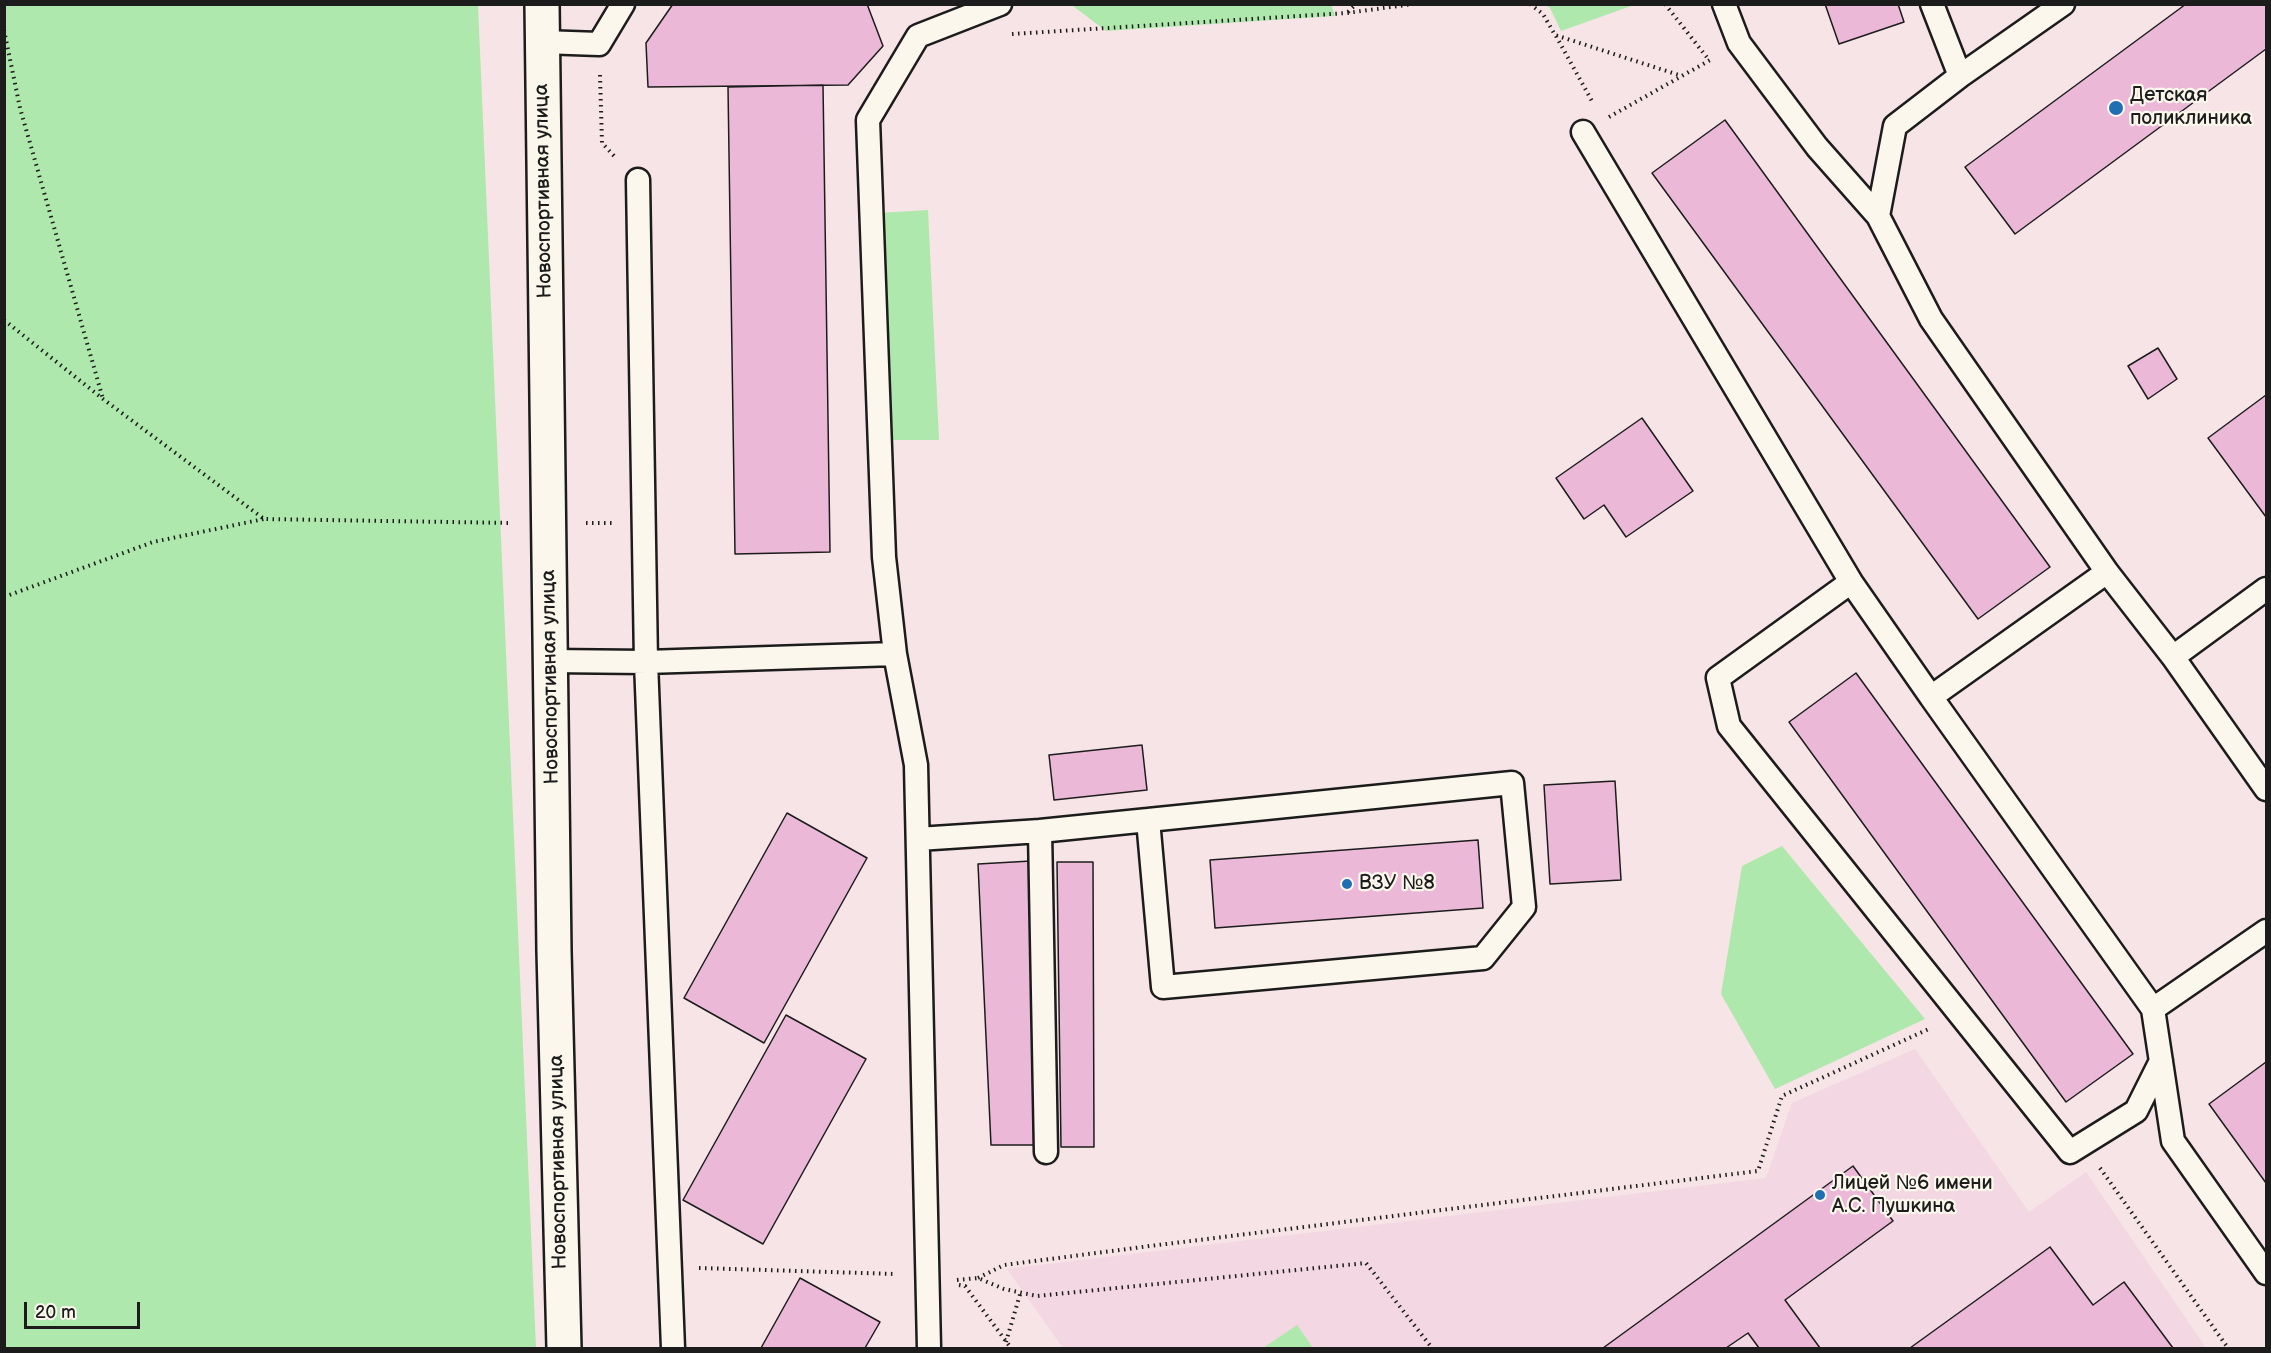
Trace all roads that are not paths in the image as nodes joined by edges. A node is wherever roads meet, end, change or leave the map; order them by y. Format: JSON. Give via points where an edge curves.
{"nodes":[{"id":1,"x":542,"y":4,"type":"edge"},
{"id":2,"x":623,"y":4,"type":"edge"},
{"id":3,"x":1000,"y":4,"type":"edge"},
{"id":4,"x":1724,"y":4,"type":"edge"},
{"id":5,"x":1932,"y":4,"type":"edge"},
{"id":6,"x":2063,"y":4,"type":"edge"},
{"id":7,"x":542,"y":42,"type":"junction"},
{"id":8,"x":1959,"y":76,"type":"junction"},
{"id":9,"x":1582,"y":132,"type":"road end"},
{"id":10,"x":638,"y":180,"type":"road end"},
{"id":11,"x":1878,"y":216,"type":"junction"},
{"id":12,"x":2107,"y":572,"type":"junction"},
{"id":13,"x":1851,"y":582,"type":"junction"},
{"id":14,"x":2266,"y":589,"type":"edge"},
{"id":15,"x":896,"y":654,"type":"junction"},
{"id":16,"x":2173,"y":657,"type":"junction"},
{"id":17,"x":550,"y":661,"type":"junction"},
{"id":18,"x":646,"y":662,"type":"junction"},
{"id":19,"x":1931,"y":697,"type":"junction"},
{"id":20,"x":2266,"y":789,"type":"edge"},
{"id":21,"x":1148,"y":820,"type":"junction"},
{"id":22,"x":1040,"y":831,"type":"junction"},
{"id":23,"x":918,"y":839,"type":"junction"},
{"id":24,"x":2266,"y":931,"type":"edge"},
{"id":25,"x":2153,"y":1009,"type":"junction"},
{"id":26,"x":2161,"y":1061,"type":"junction"},
{"id":27,"x":1046,"y":1152,"type":"dead end"},
{"id":28,"x":2266,"y":1273,"type":"edge"},
{"id":29,"x":564,"y":1348,"type":"edge"},
{"id":30,"x":673,"y":1348,"type":"edge"},
{"id":31,"x":930,"y":1348,"type":"edge"}],
"edges":[{"from":1,"to":7,"type":"main road","name":"Новоспортивная улица"},
{"from":2,"to":7,"type":"lane","via":[[600,44]]},
{"from":3,"to":15,"type":"lane","via":[[918,36],[868,120],[884,558]]},
{"from":4,"to":11,"type":"lane","via":[[1739,43],[1817,147]]},
{"from":5,"to":8,"type":"lane"},
{"from":6,"to":8,"type":"lane"},
{"from":7,"to":17,"type":"main road","name":"Новоспортивная улица"},
{"from":8,"to":11,"type":"lane","via":[[1895,126]]},
{"from":9,"to":13,"type":"lane"},
{"from":10,"to":18,"type":"lane"},
{"from":11,"to":12,"type":"lane","via":[[1931,319]]},
{"from":12,"to":16,"type":"lane"},
{"from":12,"to":19,"type":"lane"},
{"from":13,"to":19,"type":"lane"},
{"from":13,"to":26,"type":"lane","via":[[1718,678],[1729,726],[2070,1152],[2136,1111]]},
{"from":14,"to":16,"type":"lane"},
{"from":15,"to":18,"type":"lane"},
{"from":15,"to":23,"type":"lane","via":[[916,765]]},
{"from":16,"to":20,"type":"lane"},
{"from":17,"to":18,"type":"lane"},
{"from":17,"to":29,"type":"main road","name":"Новоспортивная улица"},
{"from":18,"to":30,"type":"lane"},
{"from":19,"to":25,"type":"lane"},
{"from":21,"to":21,"type":"lane","via":[[1512,783],[1524,907],[1482,958],[1163,987]]},
{"from":21,"to":22,"type":"lane"},
{"from":22,"to":23,"type":"lane"},
{"from":22,"to":27,"type":"lane"},
{"from":23,"to":31,"type":"lane","via":[[936,1278]]},
{"from":24,"to":25,"type":"lane"},
{"from":25,"to":26,"type":"lane"},
{"from":26,"to":28,"type":"lane","via":[[2173,1141]]}]}
